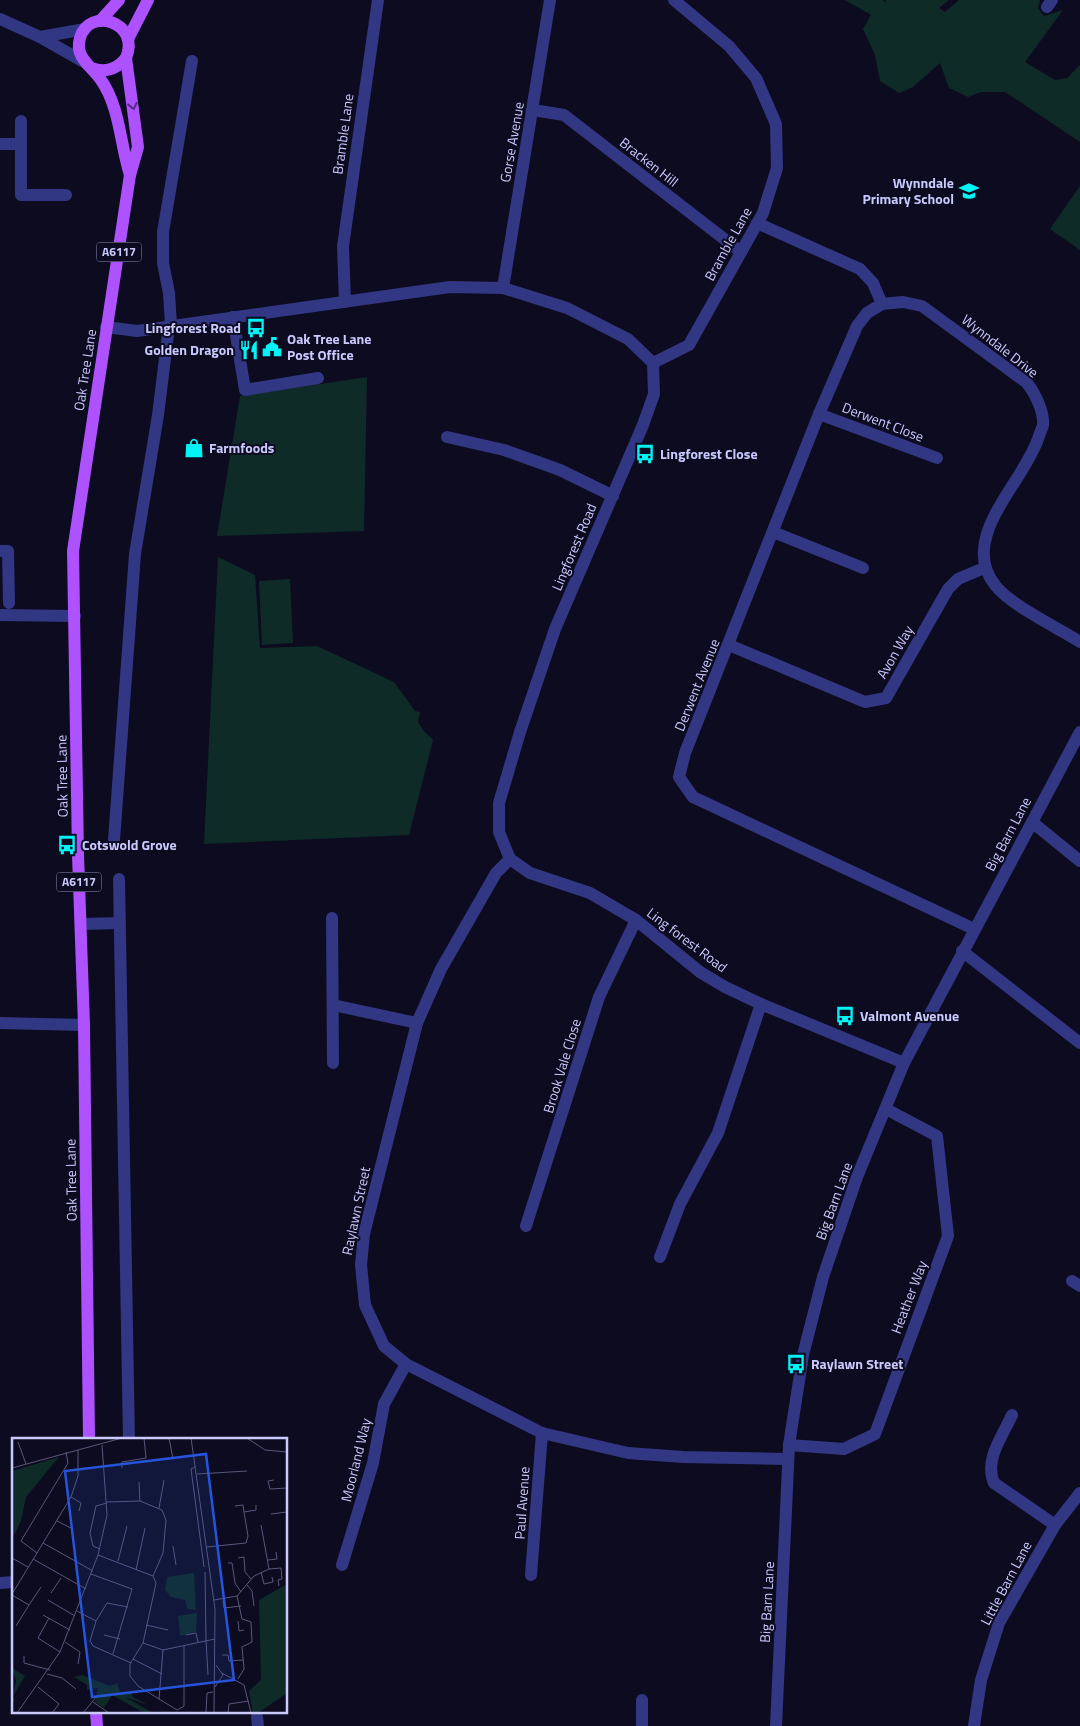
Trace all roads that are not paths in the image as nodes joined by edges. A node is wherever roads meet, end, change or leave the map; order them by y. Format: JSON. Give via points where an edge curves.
{"nodes":[{"id":1,"x":119,"y":0,"type":"edge"},
{"id":2,"x":148,"y":0,"type":"edge"},
{"id":3,"x":378,"y":0,"type":"edge"},
{"id":4,"x":550,"y":0,"type":"edge"},
{"id":5,"x":674,"y":0,"type":"edge"},
{"id":6,"x":0,"y":19,"type":"edge"},
{"id":7,"x":100,"y":21,"type":"junction"},
{"id":8,"x":85,"y":29,"type":"junction"},
{"id":9,"x":40,"y":37,"type":"junction"},
{"id":10,"x":128,"y":40,"type":"junction"},
{"id":11,"x":126,"y":58,"type":"junction"},
{"id":12,"x":192,"y":61,"type":"dead end"},
{"id":13,"x":88,"y":65,"type":"junction"},
{"id":14,"x":533,"y":110,"type":"junction"},
{"id":15,"x":21,"y":121,"type":"dead end"},
{"id":16,"x":0,"y":144,"type":"edge"},
{"id":17,"x":21,"y":144,"type":"junction"},
{"id":18,"x":130,"y":175,"type":"junction"},
{"id":19,"x":66,"y":195,"type":"dead end"},
{"id":20,"x":757,"y":223,"type":"junction"},
{"id":21,"x":741,"y":252,"type":"junction"},
{"id":22,"x":503,"y":288,"type":"junction"},
{"id":23,"x":345,"y":302,"type":"junction"},
{"id":24,"x":882,"y":304,"type":"junction"},
{"id":25,"x":233,"y":317,"type":"junction"},
{"id":26,"x":170,"y":326,"type":"junction"},
{"id":27,"x":106,"y":327,"type":"junction"},
{"id":28,"x":653,"y":363,"type":"junction"},
{"id":29,"x":318,"y":378,"type":"dead end"},
{"id":30,"x":819,"y":414,"type":"junction"},
{"id":31,"x":447,"y":437,"type":"dead end"},
{"id":32,"x":937,"y":458,"type":"dead end"},
{"id":33,"x":612,"y":496,"type":"junction"},
{"id":34,"x":773,"y":532,"type":"junction"},
{"id":35,"x":0,"y":551,"type":"edge"},
{"id":36,"x":863,"y":568,"type":"dead end"},
{"id":37,"x":984,"y":568,"type":"junction"},
{"id":38,"x":9,"y":602,"type":"dead end"},
{"id":39,"x":0,"y":615,"type":"edge"},
{"id":40,"x":74,"y":616,"type":"junction"},
{"id":41,"x":1080,"y":642,"type":"edge"},
{"id":42,"x":729,"y":645,"type":"junction"},
{"id":43,"x":1080,"y":732,"type":"edge"},
{"id":44,"x":1032,"y":822,"type":"junction"},
{"id":45,"x":114,"y":840,"type":"dead end"},
{"id":46,"x":510,"y":859,"type":"junction"},
{"id":47,"x":1080,"y":861,"type":"edge"},
{"id":48,"x":119,"y":879,"type":"dead end"},
{"id":49,"x":332,"y":918,"type":"dead end"},
{"id":50,"x":636,"y":920,"type":"junction"},
{"id":51,"x":120,"y":923,"type":"junction"},
{"id":52,"x":81,"y":924,"type":"junction"},
{"id":53,"x":974,"y":929,"type":"junction"},
{"id":54,"x":962,"y":951,"type":"junction"},
{"id":55,"x":761,"y":1004,"type":"junction"},
{"id":56,"x":332,"y":1005,"type":"junction"},
{"id":57,"x":0,"y":1023,"type":"edge"},
{"id":58,"x":417,"y":1023,"type":"junction"},
{"id":59,"x":84,"y":1025,"type":"junction"},
{"id":60,"x":1080,"y":1042,"type":"edge"},
{"id":61,"x":333,"y":1063,"type":"dead end"},
{"id":62,"x":904,"y":1063,"type":"junction"},
{"id":63,"x":886,"y":1109,"type":"junction"},
{"id":64,"x":526,"y":1226,"type":"dead end"},
{"id":65,"x":660,"y":1257,"type":"dead end"},
{"id":66,"x":406,"y":1364,"type":"junction"},
{"id":67,"x":1012,"y":1415,"type":"dead end"},
{"id":68,"x":542,"y":1433,"type":"junction"},
{"id":69,"x":90,"y":1438,"type":"edge"},
{"id":70,"x":129,"y":1438,"type":"edge"},
{"id":71,"x":789,"y":1445,"type":"junction"},
{"id":72,"x":788,"y":1458,"type":"junction"},
{"id":73,"x":1080,"y":1493,"type":"edge"},
{"id":74,"x":1055,"y":1525,"type":"junction"},
{"id":75,"x":342,"y":1565,"type":"dead end"},
{"id":76,"x":531,"y":1575,"type":"dead end"},
{"id":77,"x":642,"y":1700,"type":"dead end"},
{"id":78,"x":642,"y":1726,"type":"edge"},
{"id":79,"x":776,"y":1726,"type":"edge"},
{"id":80,"x":974,"y":1726,"type":"edge"}],
"edges":[{"from":1,"to":7,"type":"main road"},
{"from":2,"to":10,"type":"main road","name":"Oak Tree Lane","number":"A6117"},
{"from":3,"to":23,"type":"street","name":"Bramble Lane","via":[[343,246]]},
{"from":4,"to":14,"type":"street","name":"Gorse Avenue"},
{"from":5,"to":20,"type":"street","name":"Bramble Lane","via":[[728,46],[756,78],[776,124],[777,168]]},
{"from":6,"to":9,"type":"street"},
{"from":7,"to":8,"type":"main road"},
{"from":7,"to":10,"type":"main road","via":[[121,27]]},
{"from":8,"to":9,"type":"street"},
{"from":8,"to":13,"type":"main road","name":"Oak Tree Lane","number":"A6117","via":[[78,45]]},
{"from":9,"to":13,"type":"street"},
{"from":10,"to":11,"type":"main road","name":"Oak Tree Lane","number":"A6117"},
{"from":11,"to":13,"type":"main road","via":[[114,69],[98,71]]},
{"from":11,"to":18,"type":"main road","name":"Oak Tree Lane","number":"A6117","one_way":true,"via":[[138,147]]},
{"from":12,"to":26,"type":"street","via":[[163,232]]},
{"from":13,"to":18,"type":"main road","name":"Oak Tree Lane","number":"A6117","via":[[102,80],[114,104],[121,148]]},
{"from":14,"to":21,"type":"street","name":"Bracken Hill","via":[[564,115]]},
{"from":14,"to":22,"type":"street","name":"Gorse Avenue"},
{"from":15,"to":17,"type":"street"},
{"from":16,"to":17,"type":"street"},
{"from":17,"to":19,"type":"street","via":[[21,194]]},
{"from":18,"to":27,"type":"main road","name":"Oak Tree Lane","number":"A6117"},
{"from":20,"to":21,"type":"street","name":"Bramble Lane"},
{"from":20,"to":24,"type":"street","via":[[860,270],[873,282]]},
{"from":21,"to":28,"type":"street","name":"Bramble Lane","via":[[690,345]]},
{"from":22,"to":23,"type":"street","via":[[450,287]]},
{"from":22,"to":28,"type":"street","via":[[568,308],[628,339]]},
{"from":23,"to":25,"type":"street"},
{"from":24,"to":30,"type":"street","name":"Derwent Avenue","via":[[866,313],[857,326]]},
{"from":24,"to":37,"type":"street","name":"Wynndale Drive","via":[[903,302],[922,306],[1027,383],[1035,394],[1043,425],[1033,453],[985,534]]},
{"from":25,"to":26,"type":"street"},
{"from":25,"to":29,"type":"street","via":[[245,390]]},
{"from":26,"to":27,"type":"street","via":[[131,331]]},
{"from":26,"to":45,"type":"street","via":[[135,554]]},
{"from":27,"to":40,"type":"main road","name":"Oak Tree Lane","number":"A6117","via":[[73,551]]},
{"from":28,"to":33,"type":"street","name":"Lingforest Road","via":[[654,394]]},
{"from":30,"to":32,"type":"street","name":"Derwent Close"},
{"from":30,"to":34,"type":"street","name":"Derwent Avenue"},
{"from":31,"to":33,"type":"street","via":[[504,450],[560,470]]},
{"from":33,"to":46,"type":"street","name":"Lingforest Road","via":[[555,629],[499,803],[499,832]]},
{"from":34,"to":36,"type":"street"},
{"from":34,"to":42,"type":"street","name":"Derwent Avenue"},
{"from":35,"to":38,"type":"street","via":[[8,551]]},
{"from":37,"to":41,"type":"street","via":[[1009,598]]},
{"from":37,"to":42,"type":"street","name":"Avon Way","via":[[958,579],[948,589],[886,698],[865,702]]},
{"from":39,"to":40,"type":"street"},
{"from":40,"to":52,"type":"main road","name":"Oak Tree Lane","number":"A6117"},
{"from":42,"to":53,"type":"street","name":"Derwent Avenue","via":[[679,777],[694,797]]},
{"from":43,"to":44,"type":"street","name":"Big Barn Lane"},
{"from":44,"to":47,"type":"street"},
{"from":44,"to":53,"type":"street","name":"Big Barn Lane"},
{"from":46,"to":50,"type":"street","name":"Ling forest Road","via":[[530,874],[590,893]]},
{"from":46,"to":58,"type":"street","name":"Raylawn Street","via":[[496,873],[446,961]]},
{"from":48,"to":51,"type":"street"},
{"from":49,"to":56,"type":"street"},
{"from":50,"to":55,"type":"street","name":"Ling forest Road","via":[[700,972]]},
{"from":50,"to":64,"type":"street","name":"Brook Vale Close","via":[[599,996]]},
{"from":51,"to":52,"type":"street"},
{"from":51,"to":70,"type":"street"},
{"from":52,"to":59,"type":"main road","name":"Oak Tree Lane","number":"A6117"},
{"from":53,"to":54,"type":"street","name":"Big Barn Lane"},
{"from":54,"to":60,"type":"street"},
{"from":54,"to":62,"type":"street","name":"Big Barn Lane"},
{"from":55,"to":62,"type":"street","name":"Ling forest Road"},
{"from":55,"to":65,"type":"street","via":[[718,1133],[680,1204]]},
{"from":56,"to":58,"type":"street"},
{"from":56,"to":61,"type":"street"},
{"from":57,"to":59,"type":"street"},
{"from":58,"to":66,"type":"street","name":"Raylawn Street","via":[[364,1234],[360,1265],[365,1305],[376,1330],[384,1346]]},
{"from":59,"to":69,"type":"main road","name":"Oak Tree Lane","number":"A6117"},
{"from":62,"to":63,"type":"street","name":"Big Barn Lane"},
{"from":63,"to":71,"type":"street","name":"Big Barn Lane","via":[[857,1177],[823,1277],[803,1355]]},
{"from":63,"to":71,"type":"street","name":"Heather Way","via":[[937,1136],[948,1236],[875,1434],[844,1449]]},
{"from":66,"to":68,"type":"street","name":"Raylawn Street"},
{"from":66,"to":75,"type":"street","name":"Moorland Way","via":[[384,1404],[373,1463]]},
{"from":67,"to":74,"type":"street","via":[[991,1461],[990,1473],[994,1483]]},
{"from":68,"to":72,"type":"street","name":"Raylawn Street","via":[[628,1453]]},
{"from":68,"to":76,"type":"street","name":"Paul Avenue"},
{"from":71,"to":72,"type":"street","name":"Big Barn Lane"},
{"from":72,"to":79,"type":"street","name":"Big Barn Lane"},
{"from":73,"to":74,"type":"street","name":"Little Barn Lane"},
{"from":74,"to":80,"type":"street","name":"Little Barn Lane","via":[[1000,1623],[981,1680]]},
{"from":77,"to":78,"type":"street"}]}
